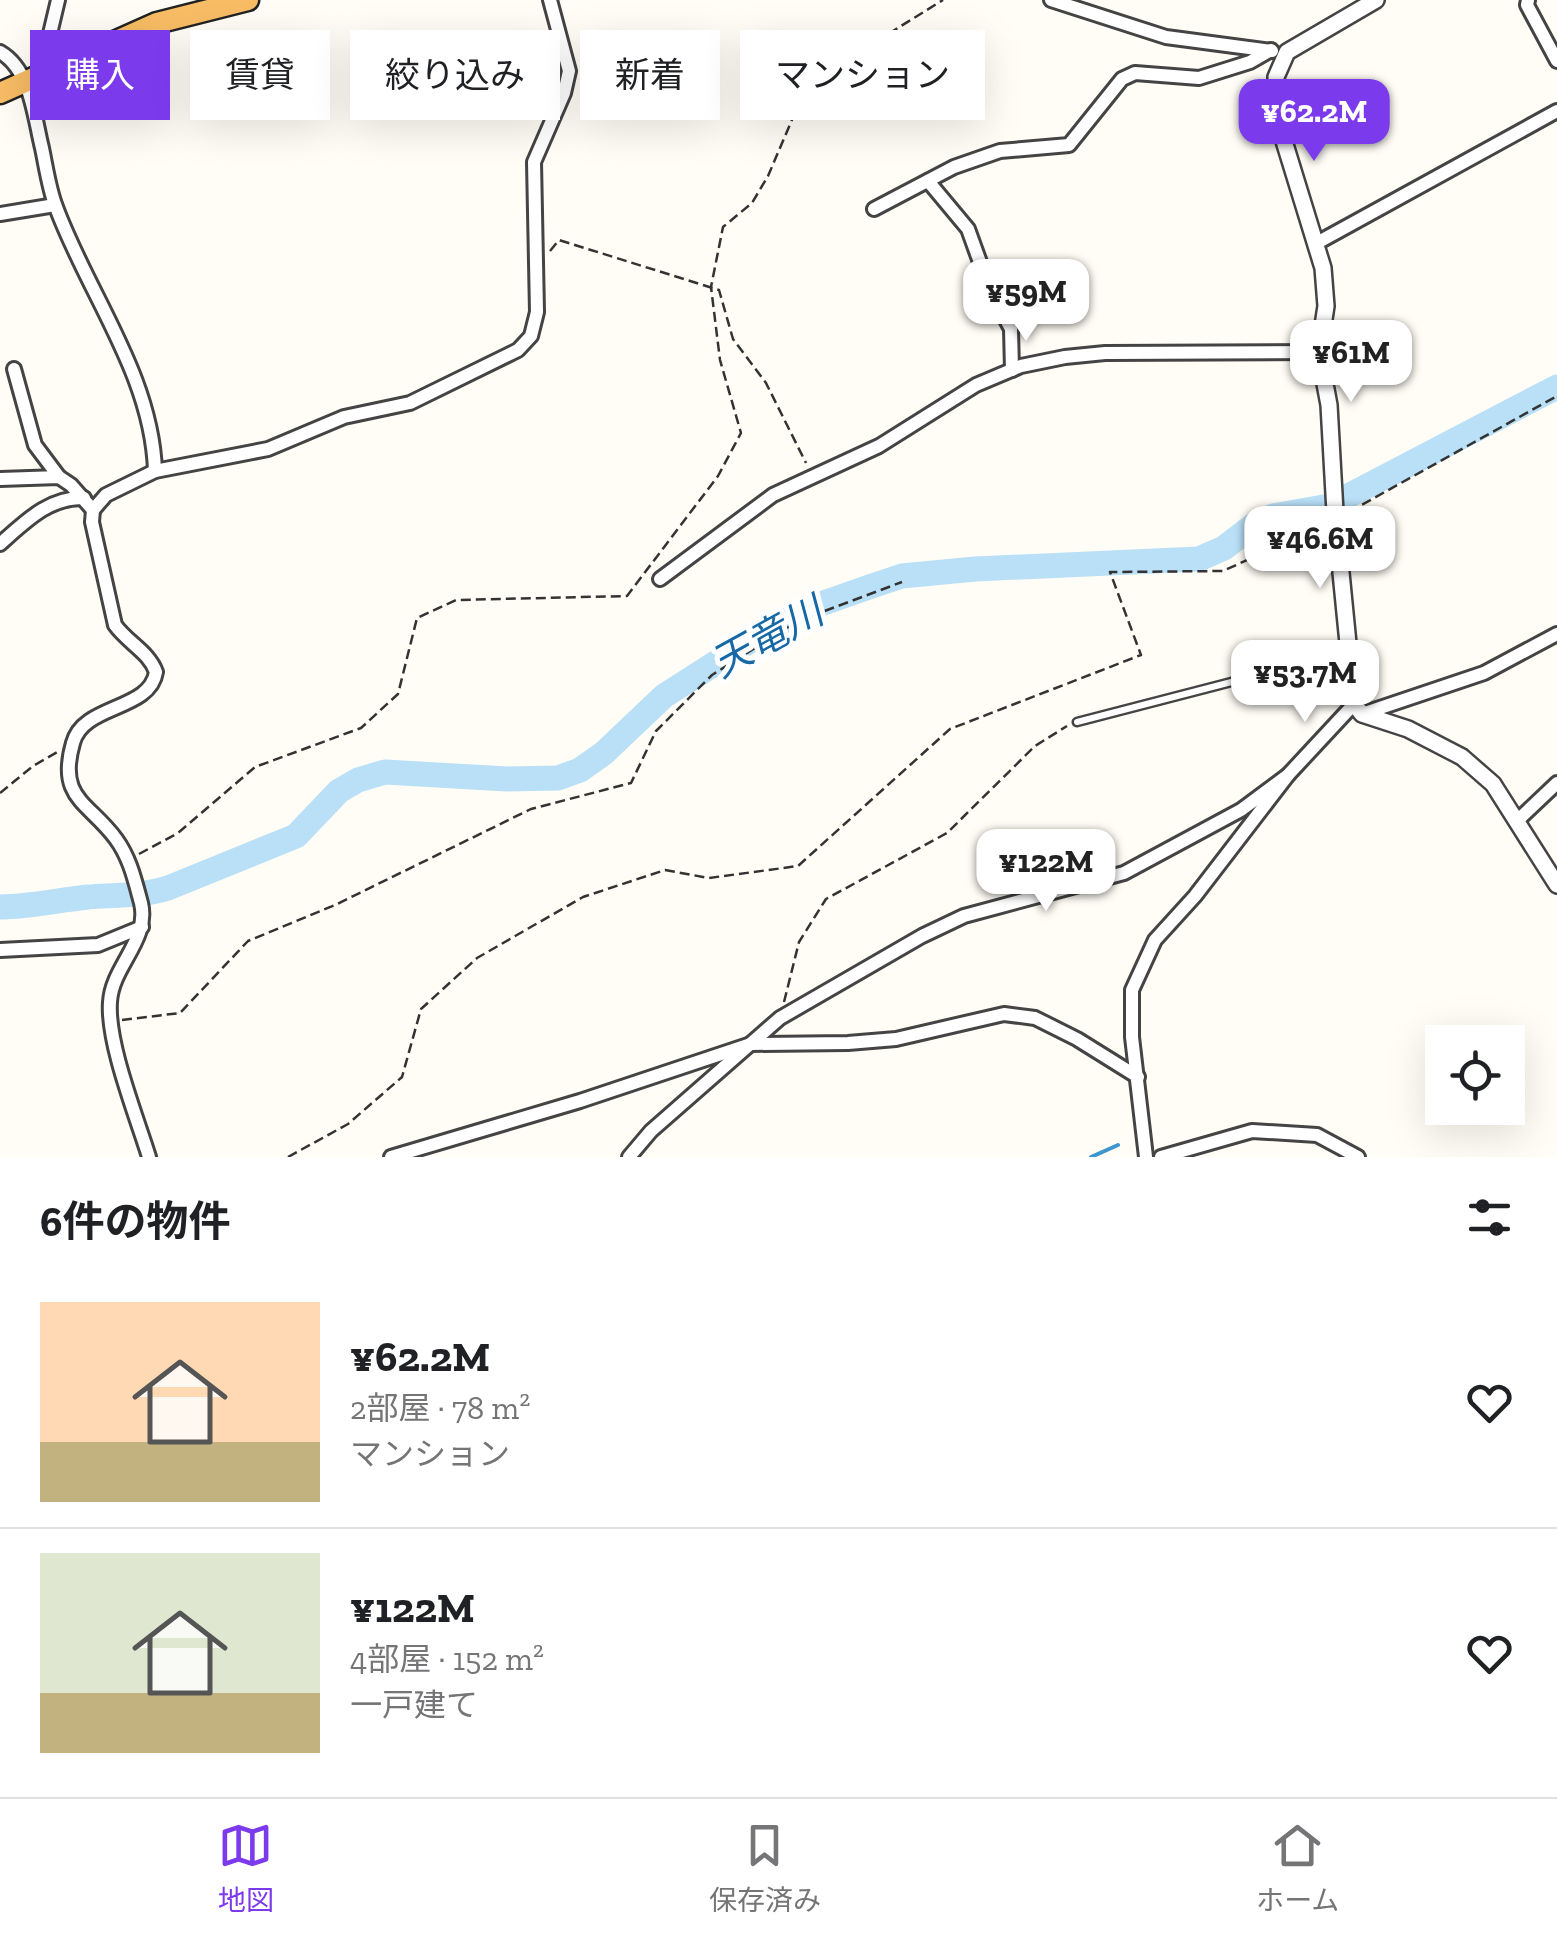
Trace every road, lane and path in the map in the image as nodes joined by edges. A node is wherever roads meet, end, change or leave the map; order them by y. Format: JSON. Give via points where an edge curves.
{"nodes":[{"id":1,"x":58,"y":0,"type":"edge"},
{"id":2,"x":248,"y":0,"type":"edge"},
{"id":3,"x":550,"y":0,"type":"edge"},
{"id":4,"x":943,"y":0,"type":"edge"},
{"id":5,"x":1051,"y":0,"type":"edge"},
{"id":6,"x":1376,"y":0,"type":"edge"},
{"id":7,"x":1528,"y":0,"type":"edge"},
{"id":8,"x":48,"y":30,"type":"edge"},
{"id":9,"x":141,"y":30,"type":"edge"},
{"id":10,"x":1279,"y":51,"type":"junction"},
{"id":11,"x":0,"y":52,"type":"edge"},
{"id":12,"x":1557,"y":62,"type":"edge"},
{"id":13,"x":30,"y":78,"type":"edge"},
{"id":14,"x":30,"y":81,"type":"edge"},
{"id":15,"x":0,"y":93,"type":"edge"},
{"id":16,"x":1557,"y":110,"type":"edge"},
{"id":17,"x":39,"y":120,"type":"edge"},
{"id":18,"x":928,"y":180,"type":"junction"},
{"id":19,"x":55,"y":205,"type":"junction"},
{"id":20,"x":874,"y":209,"type":"dead end"},
{"id":21,"x":0,"y":214,"type":"edge"},
{"id":22,"x":1315,"y":244,"type":"junction"},
{"id":23,"x":548,"y":253,"type":"dead end"},
{"id":24,"x":711,"y":287,"type":"junction"},
{"id":25,"x":1319,"y":352,"type":"junction"},
{"id":26,"x":14,"y":369,"type":"dead end"},
{"id":27,"x":1012,"y":370,"type":"junction"},
{"id":28,"x":1557,"y":396,"type":"edge"},
{"id":29,"x":156,"y":471,"type":"junction"},
{"id":30,"x":60,"y":477,"type":"junction"},
{"id":31,"x":0,"y":478,"type":"edge"},
{"id":32,"x":815,"y":478,"type":"junction"},
{"id":33,"x":89,"y":504,"type":"junction"},
{"id":34,"x":1335,"y":516,"type":"junction"},
{"id":35,"x":0,"y":544,"type":"edge"},
{"id":36,"x":660,"y":579,"type":"dead end"},
{"id":37,"x":902,"y":582,"type":"dead end"},
{"id":38,"x":1557,"y":634,"type":"edge"},
{"id":39,"x":1350,"y":666,"type":"junction"},
{"id":40,"x":1358,"y":709,"type":"junction"},
{"id":41,"x":1077,"y":722,"type":"joint"},
{"id":42,"x":72,"y":744,"type":"junction"},
{"id":43,"x":1288,"y":775,"type":"junction"},
{"id":44,"x":1557,"y":783,"type":"edge"},
{"id":45,"x":0,"y":793,"type":"edge"},
{"id":46,"x":1518,"y":820,"type":"junction"},
{"id":47,"x":129,"y":864,"type":"junction"},
{"id":48,"x":1557,"y":885,"type":"edge"},
{"id":49,"x":142,"y":927,"type":"junction"},
{"id":50,"x":0,"y":950,"type":"edge"},
{"id":51,"x":780,"y":1018,"type":"junction"},
{"id":52,"x":111,"y":1022,"type":"junction"},
{"id":53,"x":751,"y":1044,"type":"junction"},
{"id":54,"x":1138,"y":1077,"type":"junction"},
{"id":55,"x":148,"y":1157,"type":"edge"},
{"id":56,"x":288,"y":1157,"type":"edge"},
{"id":57,"x":391,"y":1157,"type":"edge"},
{"id":58,"x":629,"y":1157,"type":"edge"},
{"id":59,"x":1146,"y":1157,"type":"edge"},
{"id":60,"x":1161,"y":1157,"type":"edge"},
{"id":61,"x":1358,"y":1157,"type":"edge"}],
"edges":[{"from":1,"to":8,"type":"street"},
{"from":2,"to":9,"type":"highway"},
{"from":3,"to":29,"type":"street","via":[[568,57],[568,82],[534,162],[537,312],[526,344],[410,403],[344,417],[268,450]]},
{"from":4,"to":24,"type":"path","via":[[803,94],[752,203],[723,227]]},
{"from":5,"to":10,"type":"street","via":[[1166,37]]},
{"from":6,"to":10,"type":"street"},
{"from":7,"to":12,"type":"street"},
{"from":10,"to":18,"type":"street","via":[[1199,78],[1136,73],[1122,79],[1069,145],[1000,152]]},
{"from":10,"to":22,"type":"street","via":[[1276,115]]},
{"from":11,"to":13,"type":"street"},
{"from":14,"to":15,"type":"highway"},
{"from":16,"to":22,"type":"street"},
{"from":17,"to":19,"type":"street"},
{"from":18,"to":20,"type":"street"},
{"from":18,"to":27,"type":"street","via":[[968,229],[1011,329]]},
{"from":19,"to":21,"type":"street"},
{"from":19,"to":29,"type":"street","via":[[128,365],[152,435]]},
{"from":22,"to":25,"type":"street","via":[[1326,306]]},
{"from":23,"to":24,"type":"path","via":[[558,240]]},
{"from":24,"to":32,"type":"path","via":[[719,290],[733,339],[766,383]]},
{"from":24,"to":47,"type":"path","via":[[720,360],[742,433],[718,476],[627,596],[456,600],[417,618],[398,694],[361,728],[255,767],[178,833]]},
{"from":25,"to":27,"type":"street","via":[[1105,353]]},
{"from":25,"to":34,"type":"street"},
{"from":26,"to":30,"type":"street","via":[[34,445]]},
{"from":27,"to":32,"type":"street"},
{"from":28,"to":34,"type":"path"},
{"from":29,"to":33,"type":"street"},
{"from":30,"to":31,"type":"street"},
{"from":30,"to":33,"type":"street"},
{"from":32,"to":36,"type":"street","via":[[773,495]]},
{"from":33,"to":35,"type":"street","via":[[64,498]]},
{"from":33,"to":42,"type":"street","via":[[115,625],[150,658],[156,677],[132,700],[86,723]]},
{"from":34,"to":39,"type":"street"},
{"from":34,"to":56,"type":"path","via":[[1223,572],[1110,572],[1141,655],[950,729],[798,866],[709,878],[665,870],[583,897],[477,958],[420,1009],[402,1077],[348,1124]]},
{"from":37,"to":52,"type":"path","via":[[798,622],[712,674],[656,731],[631,783],[531,809],[248,942],[180,1013]]},
{"from":38,"to":40,"type":"street","via":[[1484,673]]},
{"from":39,"to":40,"type":"street"},
{"from":39,"to":41,"type":"lane","via":[[1270,672]]},
{"from":40,"to":43,"type":"street"},
{"from":40,"to":46,"type":"street","via":[[1462,757],[1493,784]]},
{"from":41,"to":51,"type":"path","via":[[1044,739],[948,833],[826,899],[799,942]]},
{"from":42,"to":45,"type":"path"},
{"from":42,"to":47,"type":"street","via":[[74,794],[116,838]]},
{"from":43,"to":51,"type":"street","via":[[1242,810],[1124,873],[964,916]]},
{"from":43,"to":54,"type":"street","via":[[1155,940],[1132,990]]},
{"from":44,"to":46,"type":"street"},
{"from":46,"to":48,"type":"street"},
{"from":47,"to":49,"type":"street"},
{"from":49,"to":50,"type":"street","via":[[98,945]]},
{"from":49,"to":52,"type":"street","via":[[111,993]]},
{"from":51,"to":53,"type":"street"},
{"from":52,"to":55,"type":"street"},
{"from":53,"to":54,"type":"street","via":[[896,1039],[1004,1014],[1035,1018]]},
{"from":53,"to":57,"type":"street"},
{"from":53,"to":58,"type":"street"},
{"from":54,"to":59,"type":"street"},
{"from":60,"to":61,"type":"street","via":[[1252,1132],[1317,1135]]}]}
